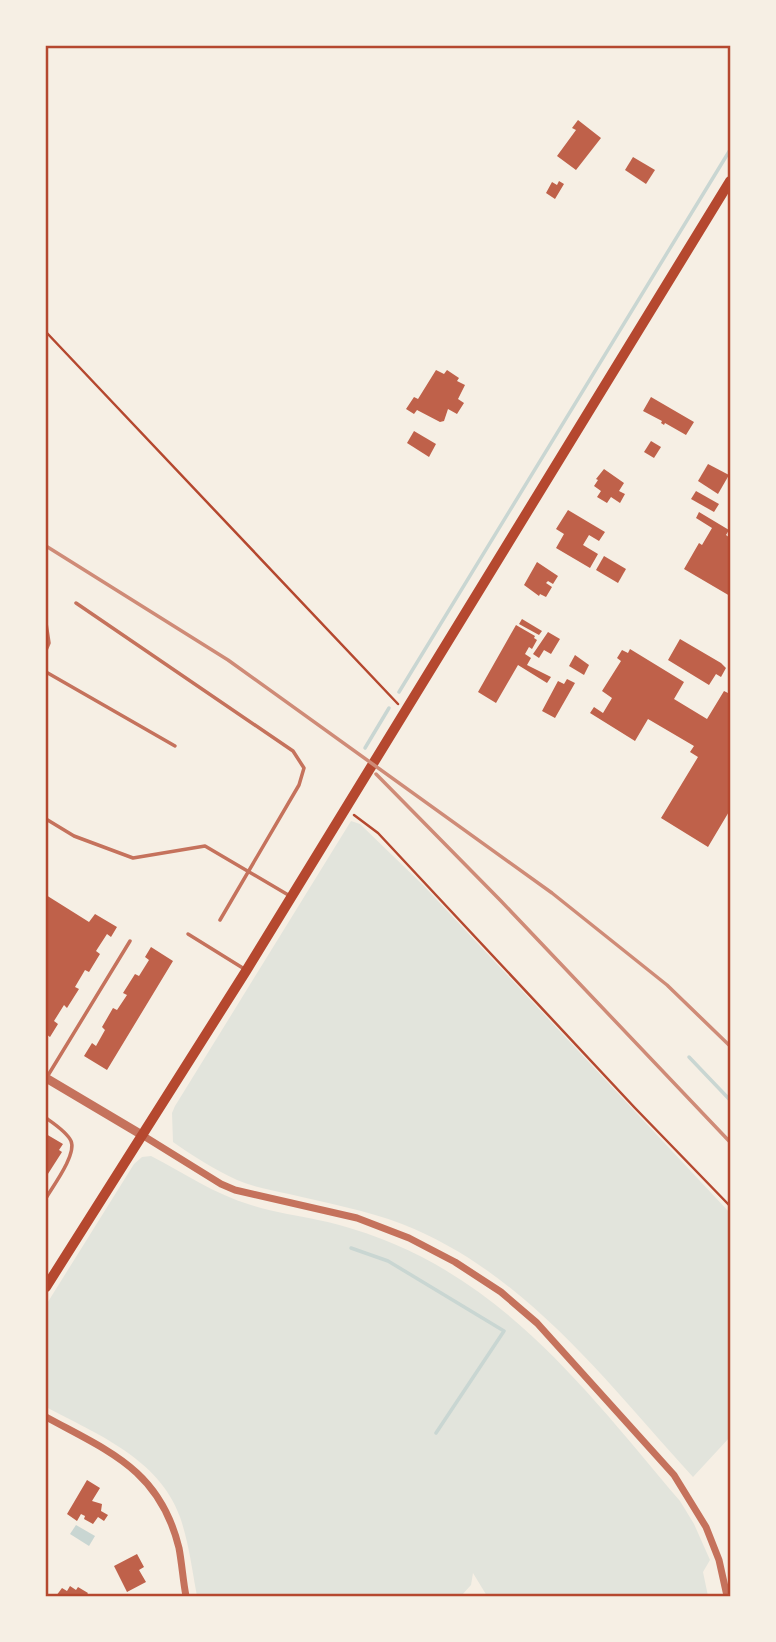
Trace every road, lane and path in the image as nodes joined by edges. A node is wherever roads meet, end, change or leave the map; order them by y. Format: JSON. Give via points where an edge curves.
{"nodes":[{"id":1,"x":730,"y":181,"type":"edge"},
{"id":2,"x":46,"y":332,"type":"edge"},
{"id":3,"x":76,"y":603,"type":"dead end"},
{"id":4,"x":46,"y":624,"type":"edge"},
{"id":5,"x":46,"y":650,"type":"edge"},
{"id":6,"x":46,"y":672,"type":"edge"},
{"id":7,"x":405,"y":712,"type":"junction"},
{"id":8,"x":175,"y":746,"type":"dead end"},
{"id":9,"x":354,"y":815,"type":"dead end"},
{"id":10,"x":46,"y":819,"type":"edge"},
{"id":11,"x":249,"y":870,"type":"junction"},
{"id":12,"x":291,"y":897,"type":"junction"},
{"id":13,"x":220,"y":920,"type":"dead end"},
{"id":14,"x":188,"y":934,"type":"dead end"},
{"id":15,"x":130,"y":941,"type":"dead end"},
{"id":16,"x":246,"y":971,"type":"junction"},
{"id":17,"x":46,"y":1078,"type":"edge"},
{"id":18,"x":46,"y":1118,"type":"edge"},
{"id":19,"x":142,"y":1135,"type":"junction"},
{"id":20,"x":46,"y":1198,"type":"edge"},
{"id":21,"x":730,"y":1206,"type":"edge"},
{"id":22,"x":46,"y":1287,"type":"edge"},
{"id":23,"x":46,"y":1417,"type":"edge"},
{"id":24,"x":184,"y":1596,"type":"edge"},
{"id":25,"x":727,"y":1597,"type":"edge"}],
"edges":[{"from":1,"to":7,"type":"main road"},
{"from":2,"to":7,"type":"path"},
{"from":3,"to":11,"type":"lane","via":[[293,751],[304,768],[299,785]]},
{"from":4,"to":5,"type":"lane"},
{"from":6,"to":8,"type":"lane"},
{"from":7,"to":12,"type":"main road"},
{"from":9,"to":21,"type":"path","via":[[378,834]]},
{"from":10,"to":11,"type":"lane","via":[[74,836],[133,858],[205,846]]},
{"from":11,"to":12,"type":"lane"},
{"from":11,"to":13,"type":"lane"},
{"from":12,"to":16,"type":"main road"},
{"from":14,"to":16,"type":"lane"},
{"from":15,"to":17,"type":"lane"},
{"from":16,"to":19,"type":"main road"},
{"from":17,"to":19,"type":"street"},
{"from":18,"to":20,"type":"lane","via":[[73,1146]]},
{"from":19,"to":22,"type":"main road"},
{"from":19,"to":25,"type":"street","via":[[221,1184],[357,1218],[409,1238],[501,1292],[537,1323],[674,1475],[706,1527]]},
{"from":23,"to":24,"type":"street","via":[[120,1458],[148,1482],[166,1510],[179,1549]]}]}
